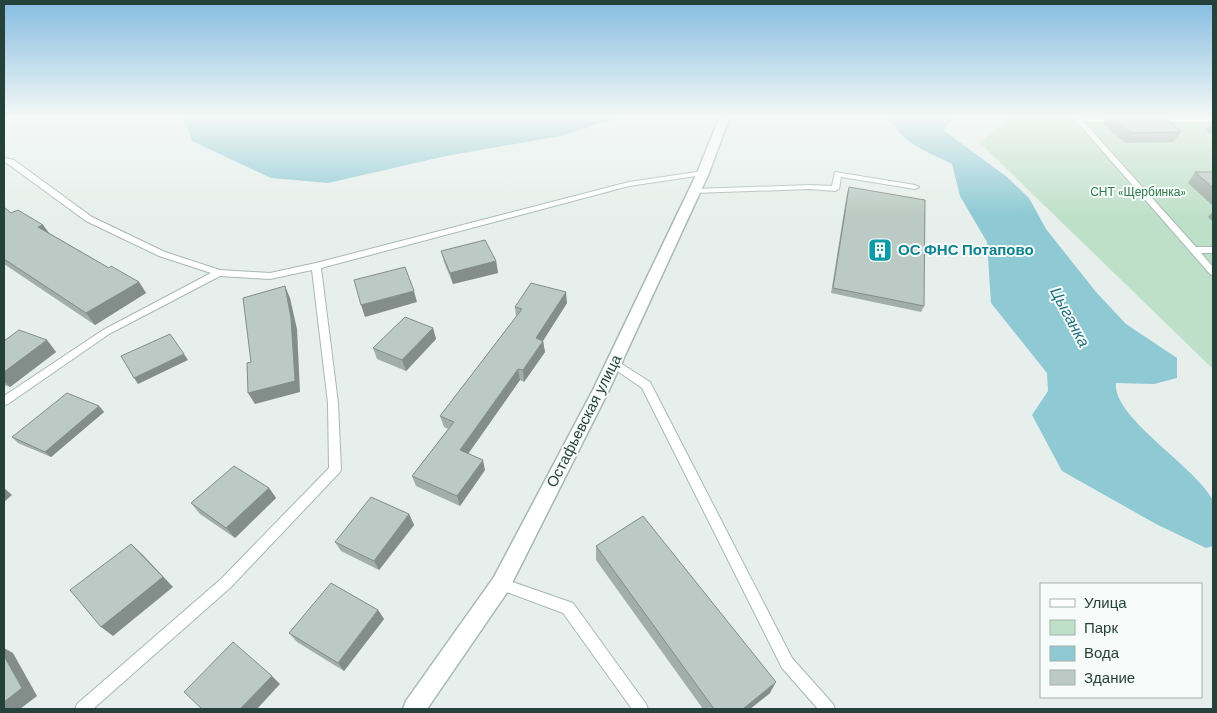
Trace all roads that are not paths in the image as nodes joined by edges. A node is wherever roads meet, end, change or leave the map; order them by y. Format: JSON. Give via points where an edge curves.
{"nodes":[{"id":1,"x":712,"y":149,"type":"edge"},
{"id":2,"x":1105,"y":149,"type":"edge"},
{"id":3,"x":4,"y":160,"type":"edge"},
{"id":4,"x":702,"y":173,"type":"junction"},
{"id":5,"x":914,"y":187,"type":"dead end"},
{"id":6,"x":694,"y":191,"type":"junction"},
{"id":7,"x":1195,"y":250,"type":"junction"},
{"id":8,"x":1213,"y":250,"type":"edge"},
{"id":9,"x":316,"y":266,"type":"junction"},
{"id":10,"x":1213,"y":272,"type":"edge"},
{"id":11,"x":219,"y":273,"type":"junction"},
{"id":12,"x":614,"y":363,"type":"junction"},
{"id":13,"x":4,"y":400,"type":"edge"},
{"id":14,"x":501,"y":584,"type":"junction"},
{"id":15,"x":82,"y":709,"type":"edge"},
{"id":16,"x":414,"y":709,"type":"edge"},
{"id":17,"x":640,"y":709,"type":"edge"},
{"id":18,"x":828,"y":709,"type":"edge"}],
"edges":[{"from":1,"to":4,"type":"street","name":"Остафьевская улица"},
{"from":2,"to":7,"type":"lane"},
{"from":3,"to":11,"type":"lane","via":[[89,219],[162,254]]},
{"from":4,"to":6,"type":"street","name":"Остафьевская улица"},
{"from":4,"to":9,"type":"lane","via":[[629,184]]},
{"from":5,"to":6,"type":"lane","via":[[838,174],[835,189]]},
{"from":6,"to":12,"type":"street","name":"Остафьевская улица"},
{"from":7,"to":8,"type":"lane"},
{"from":7,"to":10,"type":"lane"},
{"from":9,"to":11,"type":"lane","via":[[270,276]]},
{"from":9,"to":15,"type":"lane","via":[[333,403],[334,470],[226,583]]},
{"from":11,"to":13,"type":"lane","via":[[106,332]]},
{"from":12,"to":14,"type":"street","name":"Остафьевская улица"},
{"from":12,"to":18,"type":"lane","via":[[646,385],[787,663]]},
{"from":14,"to":16,"type":"street","name":"Остафьевская улица"},
{"from":14,"to":17,"type":"lane","via":[[568,608]]}]}
